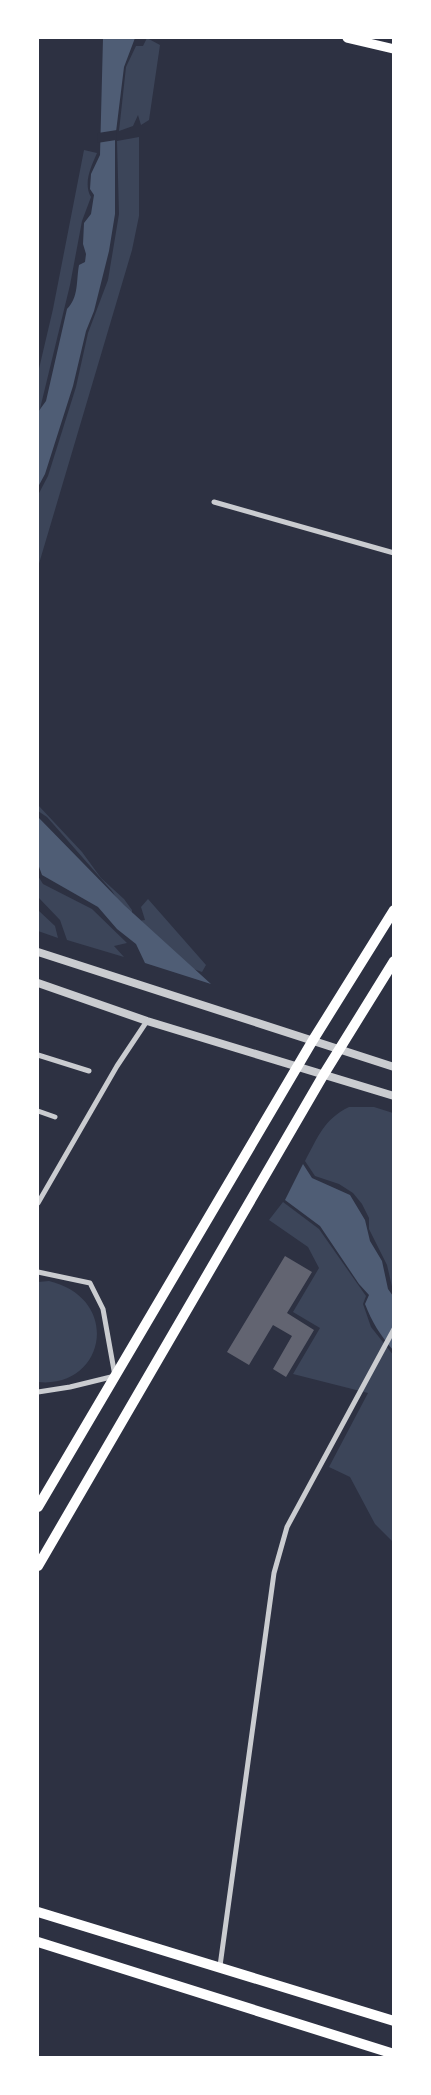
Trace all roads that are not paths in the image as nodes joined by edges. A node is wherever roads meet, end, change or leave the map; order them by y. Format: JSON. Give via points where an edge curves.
{"nodes":[{"id":1,"x":347,"y":38,"type":"edge"},
{"id":2,"x":394,"y":49,"type":"edge"},
{"id":3,"x":214,"y":502,"type":"dead end"},
{"id":4,"x":394,"y":553,"type":"edge"},
{"id":5,"x":394,"y":910,"type":"edge"},
{"id":6,"x":38,"y":952,"type":"edge"},
{"id":7,"x":394,"y":962,"type":"edge"},
{"id":8,"x":38,"y":983,"type":"edge"},
{"id":9,"x":147,"y":1021,"type":"junction"},
{"id":10,"x":313,"y":1040,"type":"junction"},
{"id":11,"x":339,"y":1050,"type":"junction"},
{"id":12,"x":38,"y":1055,"type":"edge"},
{"id":13,"x":297,"y":1067,"type":"junction"},
{"id":14,"x":394,"y":1067,"type":"edge"},
{"id":15,"x":89,"y":1071,"type":"dead end"},
{"id":16,"x":324,"y":1074,"type":"junction"},
{"id":17,"x":394,"y":1096,"type":"edge"},
{"id":18,"x":38,"y":1111,"type":"edge"},
{"id":19,"x":56,"y":1117,"type":"dead end"},
{"id":20,"x":38,"y":1203,"type":"edge"},
{"id":21,"x":38,"y":1272,"type":"edge"},
{"id":22,"x":394,"y":1329,"type":"edge"},
{"id":23,"x":115,"y":1376,"type":"junction"},
{"id":24,"x":38,"y":1392,"type":"edge"},
{"id":25,"x":38,"y":1507,"type":"edge"},
{"id":26,"x":38,"y":1566,"type":"edge"},
{"id":27,"x":38,"y":1912,"type":"edge"},
{"id":28,"x":38,"y":1942,"type":"edge"},
{"id":29,"x":220,"y":1966,"type":"junction"},
{"id":30,"x":394,"y":2021,"type":"edge"},
{"id":31,"x":394,"y":2054,"type":"edge"}],
"edges":[{"from":1,"to":2,"type":"main road"},
{"from":3,"to":4,"type":"street"},
{"from":5,"to":10,"type":"main road"},
{"from":6,"to":10,"type":"street"},
{"from":7,"to":11,"type":"main road"},
{"from":8,"to":9,"type":"street"},
{"from":9,"to":13,"type":"street"},
{"from":9,"to":20,"type":"street","via":[[117,1066]]},
{"from":10,"to":11,"type":"street"},
{"from":10,"to":13,"type":"main road"},
{"from":11,"to":14,"type":"street"},
{"from":11,"to":16,"type":"main road"},
{"from":12,"to":15,"type":"street"},
{"from":13,"to":16,"type":"street"},
{"from":13,"to":23,"type":"main road"},
{"from":16,"to":17,"type":"street"},
{"from":16,"to":26,"type":"main road"},
{"from":18,"to":19,"type":"street"},
{"from":21,"to":23,"type":"street","via":[[90,1284],[103,1310]]},
{"from":22,"to":29,"type":"street","via":[[287,1527],[274,1573]]},
{"from":23,"to":24,"type":"street"},
{"from":23,"to":25,"type":"main road"},
{"from":27,"to":29,"type":"main road"},
{"from":28,"to":31,"type":"main road"},
{"from":29,"to":30,"type":"main road"}]}
